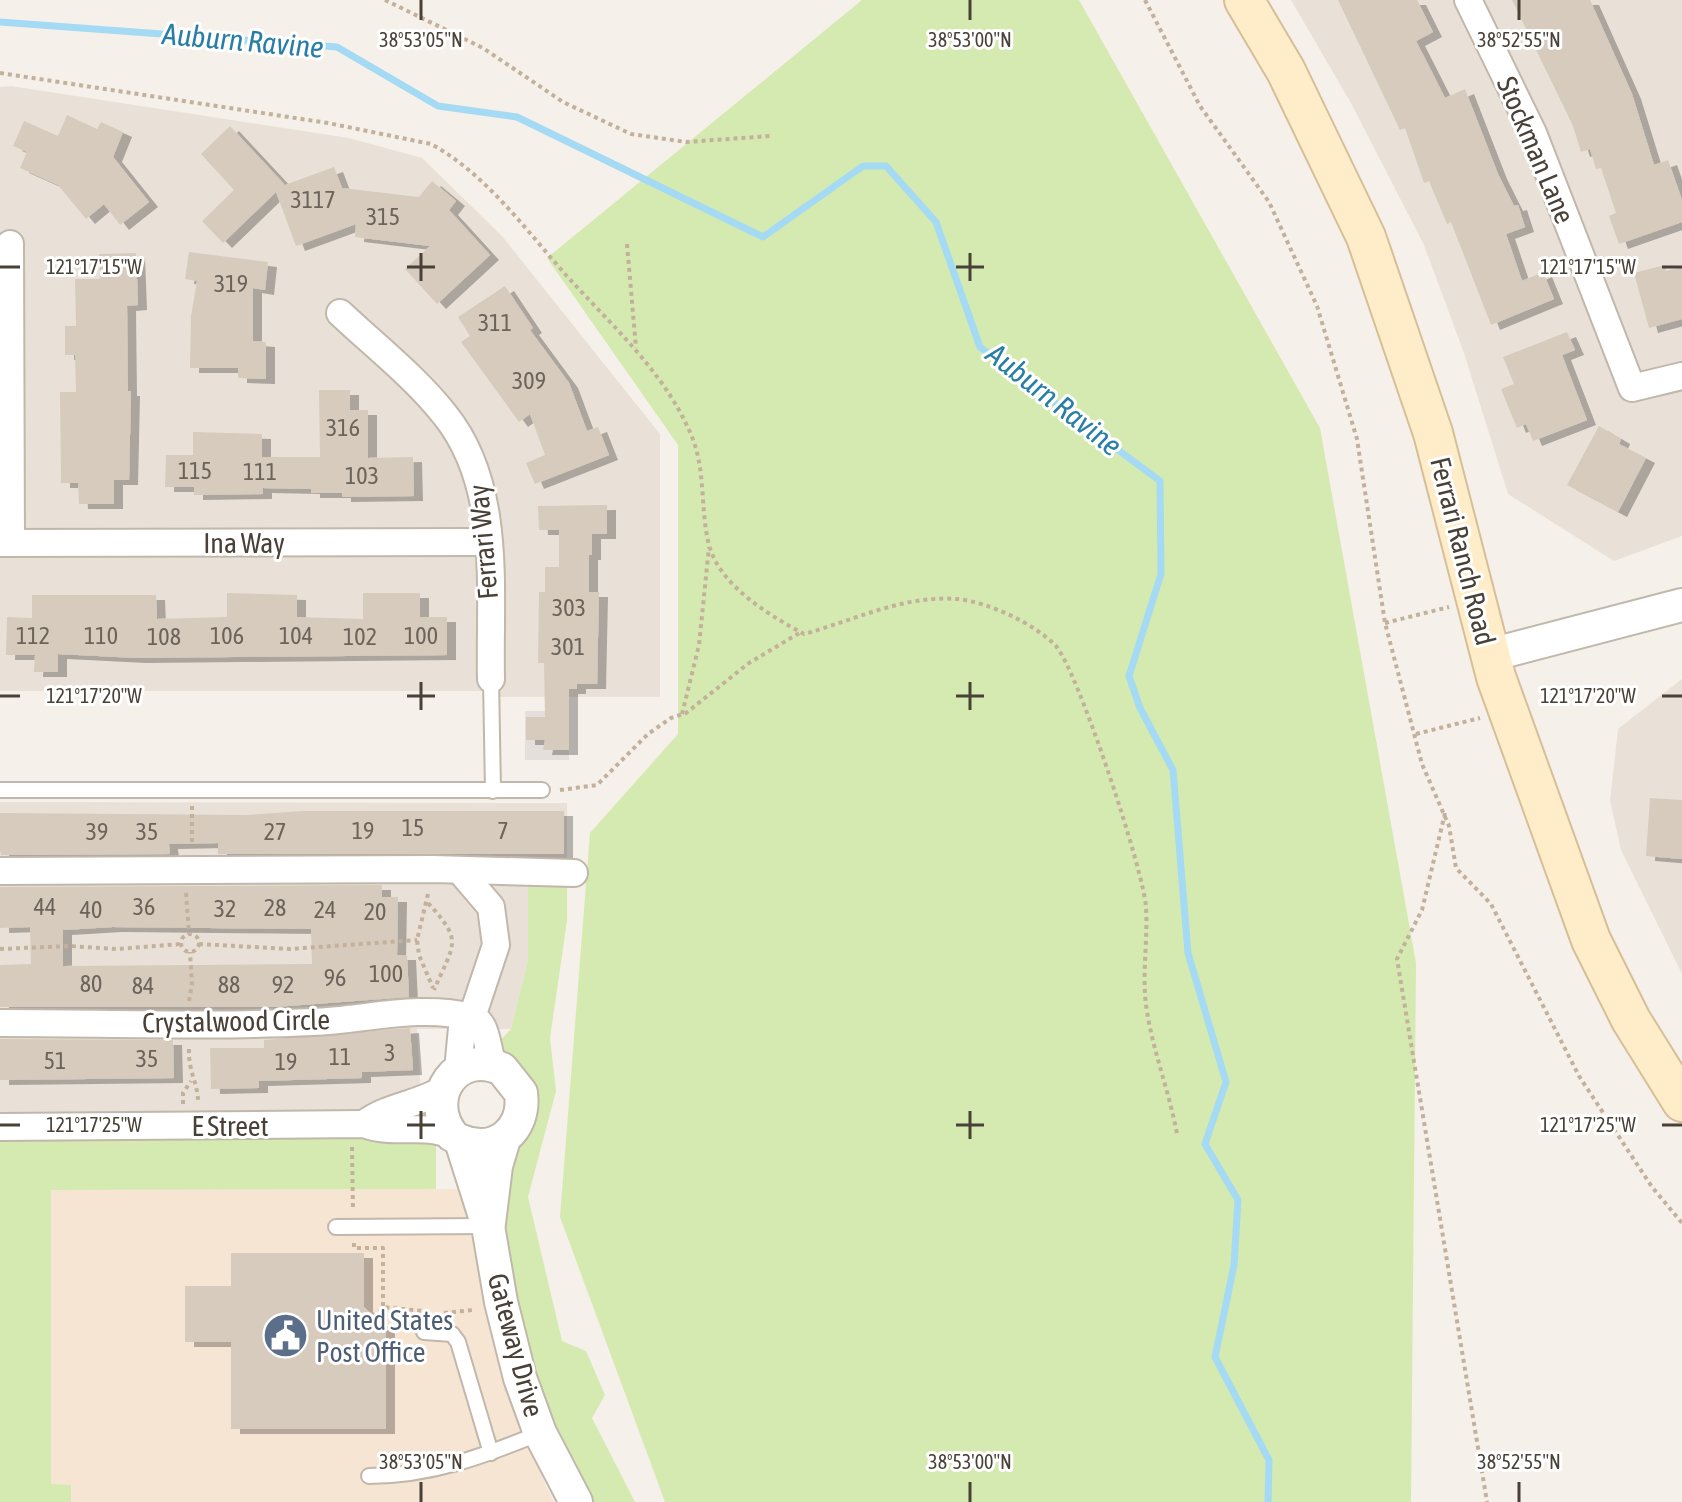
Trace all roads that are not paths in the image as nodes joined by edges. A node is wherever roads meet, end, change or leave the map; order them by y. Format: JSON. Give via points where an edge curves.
{"nodes":[{"id":1,"x":1244,"y":0,"type":"edge"},
{"id":2,"x":1468,"y":0,"type":"edge"},
{"id":3,"x":10,"y":244,"type":"dead end"},
{"id":4,"x":340,"y":313,"type":"dead end"},
{"id":5,"x":1682,"y":376,"type":"edge"},
{"id":6,"x":488,"y":542,"type":"junction"},
{"id":7,"x":5,"y":543,"type":"edge"},
{"id":8,"x":1682,"y":605,"type":"edge"},
{"id":9,"x":1490,"y":655,"type":"junction"},
{"id":10,"x":491,"y":679,"type":"joint"},
{"id":11,"x":0,"y":790,"type":"edge"},
{"id":12,"x":542,"y":790,"type":"dead end"},
{"id":13,"x":493,"y":791,"type":"junction"},
{"id":14,"x":0,"y":871,"type":"edge"},
{"id":15,"x":462,"y":873,"type":"junction"},
{"id":16,"x":574,"y":873,"type":"dead end"},
{"id":17,"x":472,"y":1017,"type":"junction"},
{"id":18,"x":0,"y":1023,"type":"edge"},
{"id":19,"x":493,"y":1064,"type":"junction"},
{"id":20,"x":450,"y":1080,"type":"junction"},
{"id":21,"x":1682,"y":1102,"type":"edge"},
{"id":22,"x":364,"y":1124,"type":"junction"},
{"id":23,"x":0,"y":1127,"type":"edge"},
{"id":24,"x":457,"y":1138,"type":"junction"},
{"id":25,"x":504,"y":1139,"type":"junction"},
{"id":26,"x":488,"y":1226,"type":"junction"},
{"id":27,"x":336,"y":1227,"type":"dead end"},
{"id":28,"x":424,"y":1332,"type":"dead end"},
{"id":29,"x":540,"y":1433,"type":"junction"},
{"id":30,"x":491,"y":1453,"type":"junction"},
{"id":31,"x":369,"y":1476,"type":"dead end"},
{"id":32,"x":576,"y":1502,"type":"edge"}],
"edges":[{"from":1,"to":9,"type":"main road","name":"Ferrari Ranch Road","via":[[1286,71],[1366,237],[1433,433]]},
{"from":2,"to":5,"type":"street","name":"Stockman Lane","via":[[1533,133],[1632,388]]},
{"from":3,"to":7,"type":"street"},
{"from":4,"to":6,"type":"street","name":"Ferrari Way","via":[[447,416],[477,474]]},
{"from":6,"to":7,"type":"street","name":"Ina Way"},
{"from":6,"to":10,"type":"street","name":"Ferrari Way"},
{"from":8,"to":9,"type":"street"},
{"from":9,"to":21,"type":"main road","name":"Ferrari Ranch Road","via":[[1591,940],[1631,1020]]},
{"from":10,"to":13,"type":"lane"},
{"from":11,"to":13,"type":"lane"},
{"from":12,"to":13,"type":"lane"},
{"from":14,"to":15,"type":"street"},
{"from":15,"to":16,"type":"street"},
{"from":15,"to":17,"type":"street","via":[[491,907],[496,927],[496,945]]},
{"from":17,"to":18,"type":"street","name":"Crystalwood Circle","via":[[394,1013],[311,1023]]},
{"from":17,"to":19,"type":"street","via":[[484,1027]]},
{"from":17,"to":20,"type":"street","via":[[462,1028]]},
{"from":19,"to":20,"type":"street","via":[[475,1063]]},
{"from":19,"to":25,"type":"street","via":[[511,1075],[522,1103],[518,1124]]},
{"from":20,"to":22,"type":"street","name":"E Street","via":[[427,1099],[381,1111]]},
{"from":20,"to":24,"type":"street","via":[[441,1116]]},
{"from":22,"to":23,"type":"street","name":"E Street"},
{"from":22,"to":24,"type":"street","name":"E Street","via":[[383,1131],[438,1129]]},
{"from":24,"to":25,"type":"street","via":[[483,1146]]},
{"from":24,"to":26,"type":"street","name":"Gateway Drive"},
{"from":25,"to":26,"type":"street","name":"Gateway Drive"},
{"from":26,"to":27,"type":"lane"},
{"from":26,"to":29,"type":"street","name":"Gateway Drive","via":[[509,1342]]},
{"from":28,"to":30,"type":"lane","via":[[452,1334],[458,1342]]},
{"from":29,"to":30,"type":"lane"},
{"from":29,"to":32,"type":"street","name":"Gateway Drive"},
{"from":30,"to":31,"type":"lane","via":[[424,1472]]}]}
